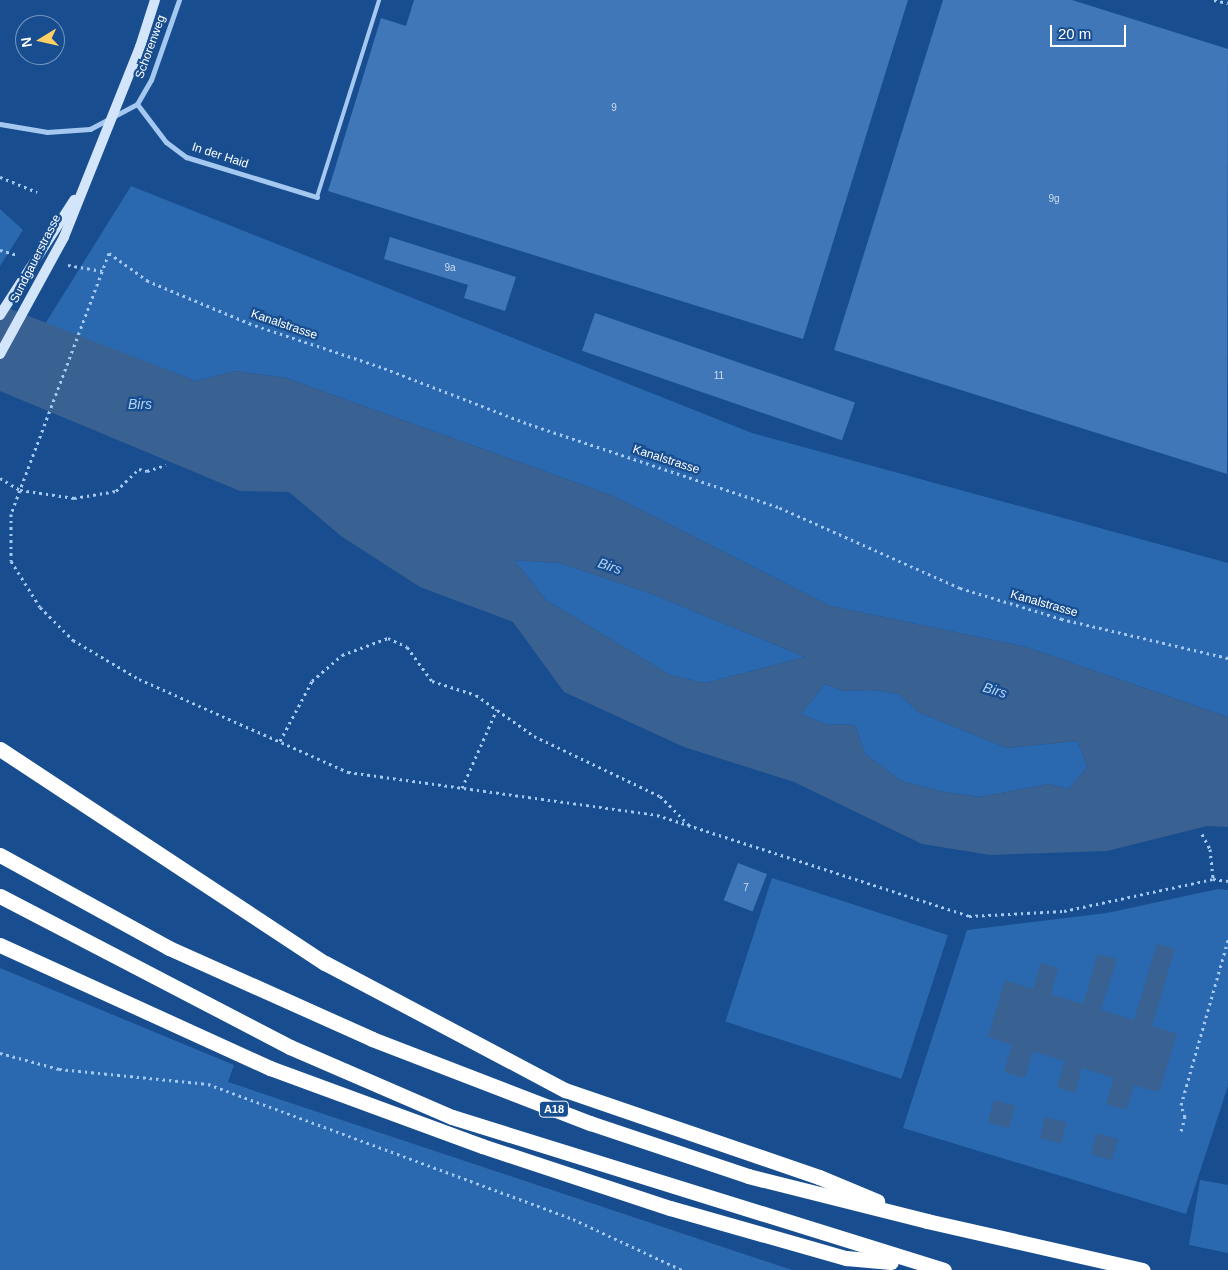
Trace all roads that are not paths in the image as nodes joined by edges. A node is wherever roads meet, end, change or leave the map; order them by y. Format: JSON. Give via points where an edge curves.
{"nodes":[{"id":1,"x":155,"y":0,"type":"edge"},
{"id":2,"x":179,"y":0,"type":"edge"},
{"id":3,"x":379,"y":0,"type":"edge"},
{"id":4,"x":136,"y":104,"type":"junction"},
{"id":5,"x":0,"y":124,"type":"edge"},
{"id":6,"x":90,"y":174,"type":"junction"},
{"id":7,"x":317,"y":197,"type":"joint"},
{"id":8,"x":0,"y":315,"type":"edge"},
{"id":9,"x":0,"y":354,"type":"edge"},
{"id":10,"x":0,"y":749,"type":"edge"},
{"id":11,"x":0,"y":855,"type":"edge"},
{"id":12,"x":0,"y":896,"type":"edge"},
{"id":13,"x":0,"y":945,"type":"edge"},
{"id":14,"x":927,"y":1221,"type":"junction"},
{"id":15,"x":920,"y":1265,"type":"junction"},
{"id":16,"x":944,"y":1270,"type":"edge"},
{"id":17,"x":1142,"y":1270,"type":"edge"}],
"edges":[{"from":1,"to":6,"type":"main road","name":"Sundgauerstrasse","bridge":true},
{"from":2,"to":4,"type":"street","name":"Schorenweg","via":[[151,80]]},
{"from":3,"to":7,"type":"lane"},
{"from":4,"to":5,"type":"street","name":"Schorenweg","via":[[90,129],[47,132]]},
{"from":4,"to":7,"type":"street","name":"In der Haid","via":[[166,142],[186,157]]},
{"from":6,"to":8,"type":"main road","name":"Sundgauerstrasse","bridge":true},
{"from":6,"to":9,"type":"main road","name":"Sundgauerstrasse","bridge":true,"via":[[64,238]]},
{"from":10,"to":14,"type":"highway","via":[[325,962],[565,1090],[819,1177]]},
{"from":11,"to":14,"type":"highway","number":"A18","via":[[169,948],[372,1039],[590,1123],[739,1173]]},
{"from":12,"to":15,"type":"highway","via":[[290,1047],[452,1117]]},
{"from":13,"to":15,"type":"highway","via":[[270,1068],[482,1146],[670,1208],[846,1258]]},
{"from":14,"to":17,"type":"highway","number":"A18"},
{"from":15,"to":16,"type":"highway"}]}
